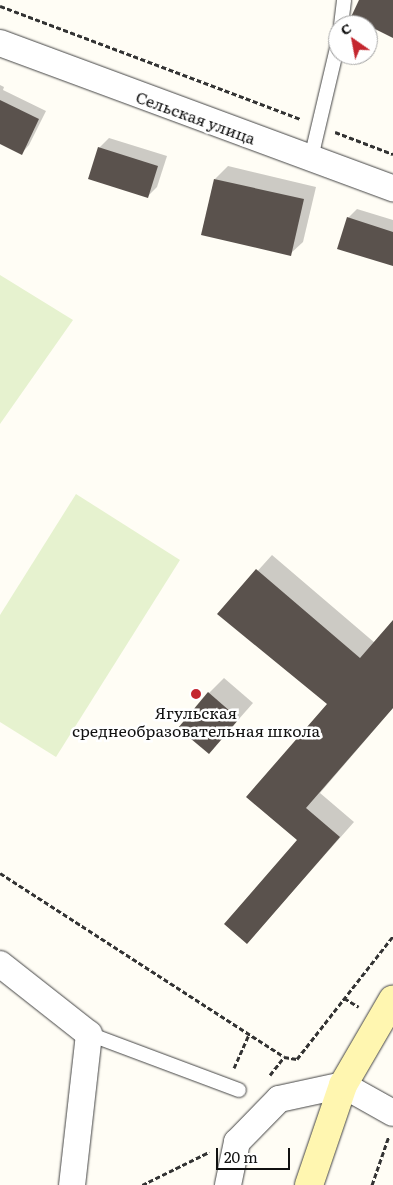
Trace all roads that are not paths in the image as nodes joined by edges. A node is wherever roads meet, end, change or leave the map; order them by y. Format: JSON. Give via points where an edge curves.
{"nodes":[{"id":1,"x":344,"y":0,"type":"edge"},
{"id":2,"x":342,"y":15,"type":"edge"},
{"id":3,"x":0,"y":43,"type":"edge"},
{"id":4,"x":333,"y":65,"type":"edge"},
{"id":5,"x":311,"y":158,"type":"junction"},
{"id":6,"x":393,"y":188,"type":"edge"},
{"id":7,"x":0,"y":964,"type":"edge"},
{"id":8,"x":393,"y":999,"type":"edge"},
{"id":9,"x":89,"y":1034,"type":"junction"},
{"id":10,"x":343,"y":1085,"type":"junction"},
{"id":11,"x":239,"y":1090,"type":"dead end"},
{"id":12,"x":392,"y":1123,"type":"edge"},
{"id":13,"x":72,"y":1185,"type":"edge"},
{"id":14,"x":228,"y":1185,"type":"edge"},
{"id":15,"x":309,"y":1185,"type":"edge"}],
"edges":[{"from":1,"to":2,"type":"lane"},
{"from":3,"to":5,"type":"street","name":"Сельская улица"},
{"from":4,"to":5,"type":"lane"},
{"from":5,"to":6,"type":"street","name":"Сельская улица"},
{"from":7,"to":9,"type":"street"},
{"from":8,"to":10,"type":"street"},
{"from":9,"to":11,"type":"lane"},
{"from":9,"to":13,"type":"street"},
{"from":10,"to":12,"type":"street"},
{"from":10,"to":14,"type":"street","via":[[279,1099],[237,1142]]},
{"from":10,"to":15,"type":"street"}]}
